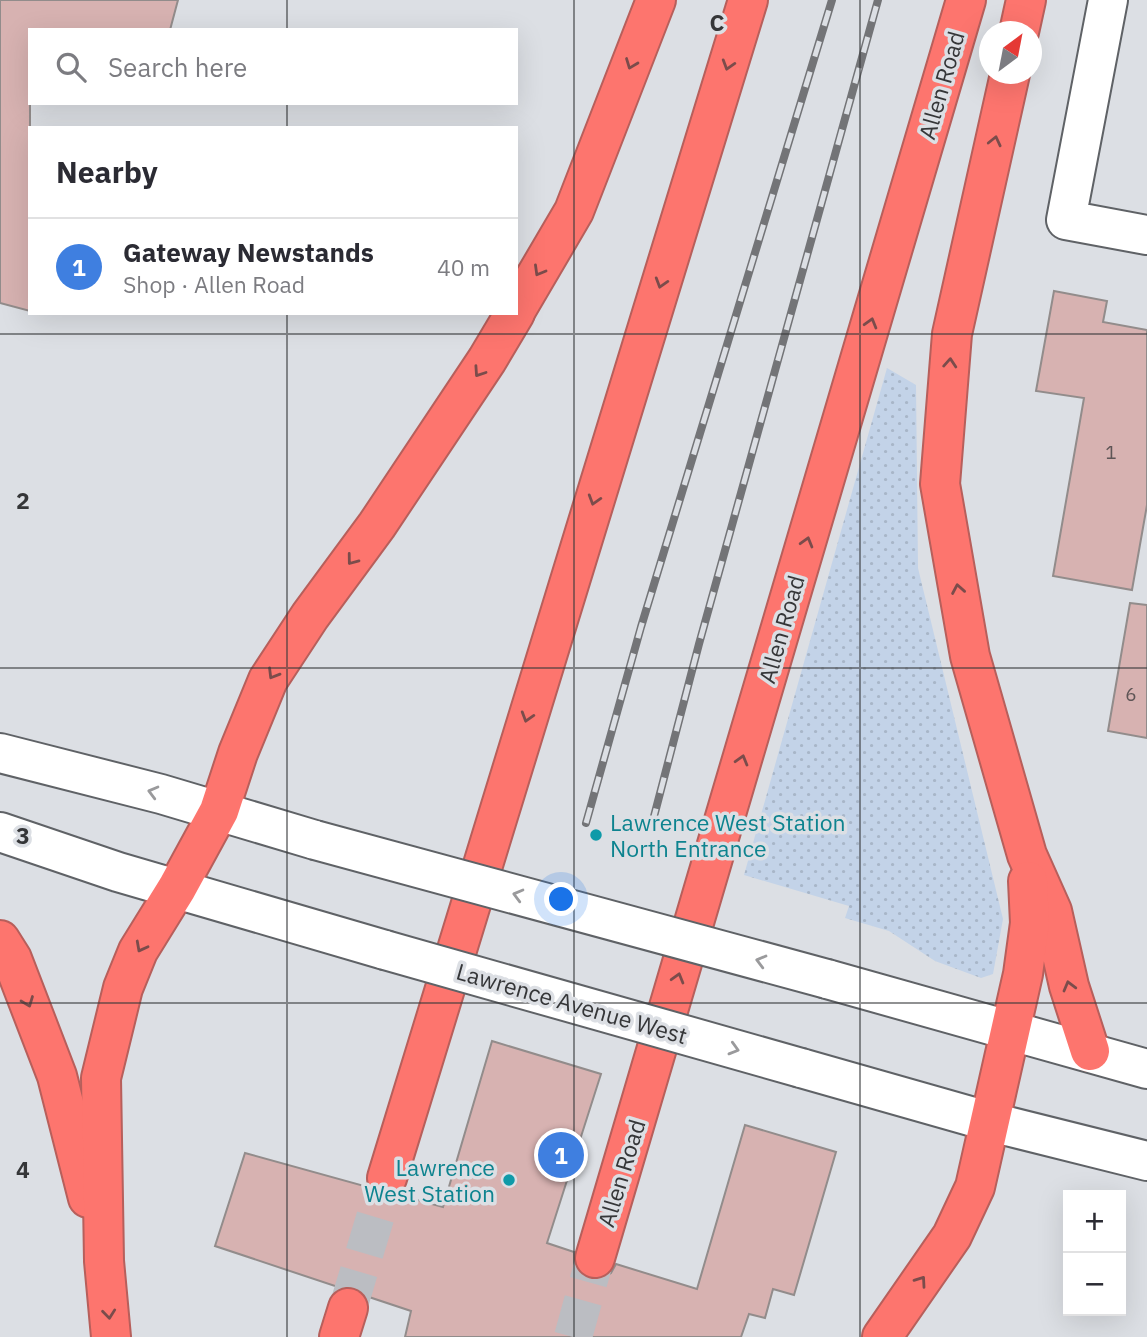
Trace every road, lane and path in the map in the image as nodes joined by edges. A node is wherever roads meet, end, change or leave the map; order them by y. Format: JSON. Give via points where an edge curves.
{"nodes":[{"id":1,"x":656,"y":0,"type":"edge"},
{"id":2,"x":748,"y":0,"type":"edge"},
{"id":3,"x":966,"y":0,"type":"edge"},
{"id":4,"x":1027,"y":0,"type":"edge"},
{"id":5,"x":1108,"y":0,"type":"edge"},
{"id":6,"x":1022,"y":21,"type":"edge"},
{"id":7,"x":1008,"y":84,"type":"edge"},
{"id":8,"x":1147,"y":236,"type":"edge"},
{"id":9,"x":518,"y":307,"type":"edge"},
{"id":10,"x":513,"y":315,"type":"edge"},
{"id":11,"x":0,"y":753,"type":"edge"},
{"id":12,"x":219,"y":811,"type":"junction"},
{"id":13,"x":0,"y":832,"type":"edge"},
{"id":14,"x":1027,"y":855,"type":"junction"},
{"id":15,"x":177,"y":888,"type":"junction"},
{"id":16,"x":0,"y":940,"type":"edge"},
{"id":17,"x":1009,"y":1030,"type":"junction"},
{"id":18,"x":1090,"y":1051,"type":"junction"},
{"id":19,"x":1147,"y":1069,"type":"edge"},
{"id":20,"x":991,"y":1122,"type":"junction"},
{"id":21,"x":1147,"y":1161,"type":"edge"},
{"id":22,"x":387,"y":1178,"type":"tunnel mouth"},
{"id":23,"x":595,"y":1258,"type":"tunnel mouth"},
{"id":24,"x":104,"y":1261,"type":"junction"},
{"id":25,"x":111,"y":1337,"type":"edge"},
{"id":26,"x":883,"y":1337,"type":"edge"}],
"edges":[{"from":1,"to":9,"type":"highway","one_way":true,"via":[[574,211]]},
{"from":2,"to":22,"type":"highway","one_way":true},
{"from":23,"to":3,"type":"highway","name":"Allen Road","one_way":true},
{"from":4,"to":6,"type":"highway"},
{"from":5,"to":8,"type":"main road","via":[[1066,220]]},
{"from":14,"to":7,"type":"highway","one_way":true,"via":[[970,656],[940,484],[952,334]]},
{"from":10,"to":12,"type":"highway","one_way":true,"via":[[377,525],[268,680]]},
{"from":12,"to":11,"type":"main road","one_way":true},
{"from":12,"to":15,"type":"highway"},
{"from":17,"to":12,"type":"main road","one_way":true,"bridge":true},
{"from":13,"to":15,"type":"main road","name":"Lawrence Avenue West"},
{"from":14,"to":17,"type":"highway","via":[[1030,923]]},
{"from":18,"to":14,"type":"highway","one_way":true,"via":[[1052,911]]},
{"from":15,"to":20,"type":"main road","name":"Lawrence Avenue West","one_way":true,"bridge":true},
{"from":15,"to":24,"type":"highway","one_way":true,"via":[[138,951],[123,988],[101,1078]]},
{"from":16,"to":24,"type":"highway","one_way":true,"via":[[12,959],[57,1076]]},
{"from":17,"to":18,"type":"main road"},
{"from":17,"to":20,"type":"highway"},
{"from":18,"to":19,"type":"main road"},
{"from":20,"to":21,"type":"main road","name":"Lawrence Avenue West"},
{"from":26,"to":20,"type":"highway","one_way":true,"via":[[952,1236],[975,1187]]},
{"from":24,"to":25,"type":"highway","one_way":true}]}
